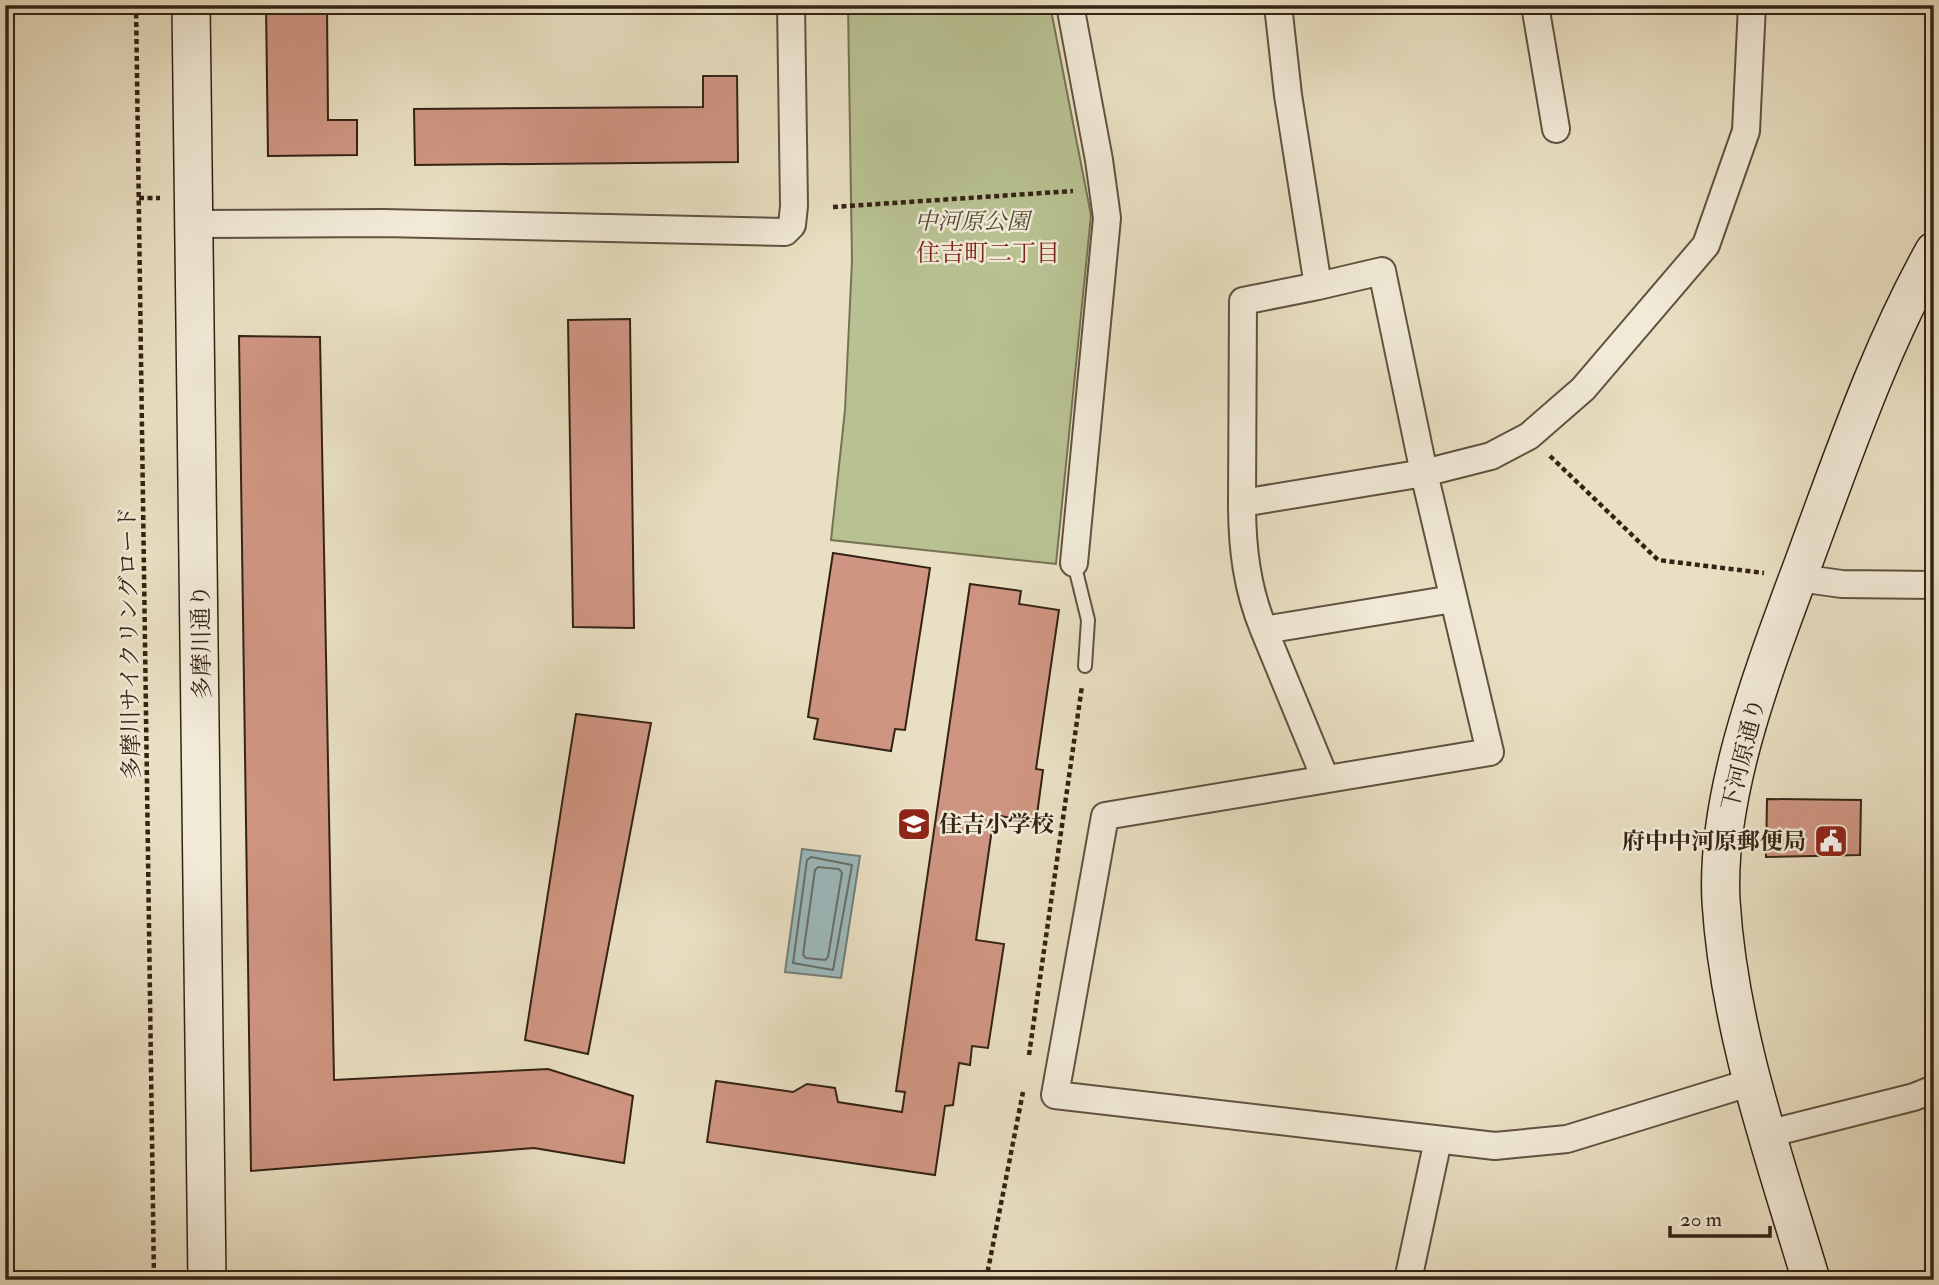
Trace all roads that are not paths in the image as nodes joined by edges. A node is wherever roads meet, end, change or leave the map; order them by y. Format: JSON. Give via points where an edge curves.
{"nodes":[{"id":1,"x":191,"y":5,"type":"edge"},
{"id":2,"x":790,"y":5,"type":"edge"},
{"id":3,"x":1070,"y":5,"type":"edge"},
{"id":4,"x":1278,"y":5,"type":"edge"},
{"id":5,"x":1535,"y":5,"type":"edge"},
{"id":6,"x":1752,"y":5,"type":"edge"},
{"id":7,"x":1556,"y":129,"type":"dead end"},
{"id":8,"x":193,"y":225,"type":"junction"},
{"id":9,"x":1929,"y":271,"type":"edge"},
{"id":10,"x":1318,"y":286,"type":"junction"},
{"id":11,"x":1424,"y":473,"type":"junction"},
{"id":12,"x":1242,"y":503,"type":"junction"},
{"id":13,"x":1074,"y":563,"type":"joint"},
{"id":14,"x":1798,"y":578,"type":"junction"},
{"id":15,"x":1934,"y":585,"type":"edge"},
{"id":16,"x":1453,"y":599,"type":"junction"},
{"id":17,"x":1264,"y":630,"type":"junction"},
{"id":18,"x":1085,"y":666,"type":"road end"},
{"id":19,"x":1325,"y":778,"type":"junction"},
{"id":20,"x":1752,"y":1083,"type":"junction"},
{"id":21,"x":1934,"y":1089,"type":"edge"},
{"id":22,"x":1767,"y":1134,"type":"junction"},
{"id":23,"x":1438,"y":1140,"type":"junction"},
{"id":24,"x":207,"y":1280,"type":"edge"},
{"id":25,"x":1408,"y":1280,"type":"edge"},
{"id":26,"x":1811,"y":1280,"type":"edge"}],
"edges":[{"from":1,"to":8,"type":"street","name":"多摩川通り"},
{"from":2,"to":8,"type":"street","via":[[793,206],[792,225],[785,232],[383,223]]},
{"from":3,"to":13,"type":"street","via":[[1107,218]]},
{"from":4,"to":10,"type":"street"},
{"from":5,"to":7,"type":"street"},
{"from":6,"to":11,"type":"street","via":[[1746,131],[1706,245],[1583,388],[1529,436],[1491,456]]},
{"from":8,"to":24,"type":"street","name":"多摩川通り"},
{"from":9,"to":14,"type":"street","name":"下河原通り","via":[[1880,359]]},
{"from":10,"to":11,"type":"street","via":[[1381,271]]},
{"from":10,"to":12,"type":"street","via":[[1243,300]]},
{"from":11,"to":12,"type":"street"},
{"from":11,"to":16,"type":"street"},
{"from":12,"to":17,"type":"street","via":[[1250,596]]},
{"from":13,"to":18,"type":"lane","via":[[1088,620]]},
{"from":14,"to":15,"type":"street","via":[[1842,584]]},
{"from":14,"to":20,"type":"street","name":"下河原通り","via":[[1744,733],[1726,823],[1722,911],[1730,985]]},
{"from":16,"to":17,"type":"street"},
{"from":16,"to":19,"type":"street","via":[[1490,752]]},
{"from":17,"to":19,"type":"street"},
{"from":19,"to":23,"type":"street","via":[[1105,816],[1055,1095]]},
{"from":20,"to":22,"type":"street","name":"下河原通り"},
{"from":20,"to":23,"type":"street","via":[[1567,1139],[1495,1146]]},
{"from":21,"to":22,"type":"street"},
{"from":22,"to":26,"type":"street","name":"下河原通り"},
{"from":23,"to":25,"type":"street"}]}
